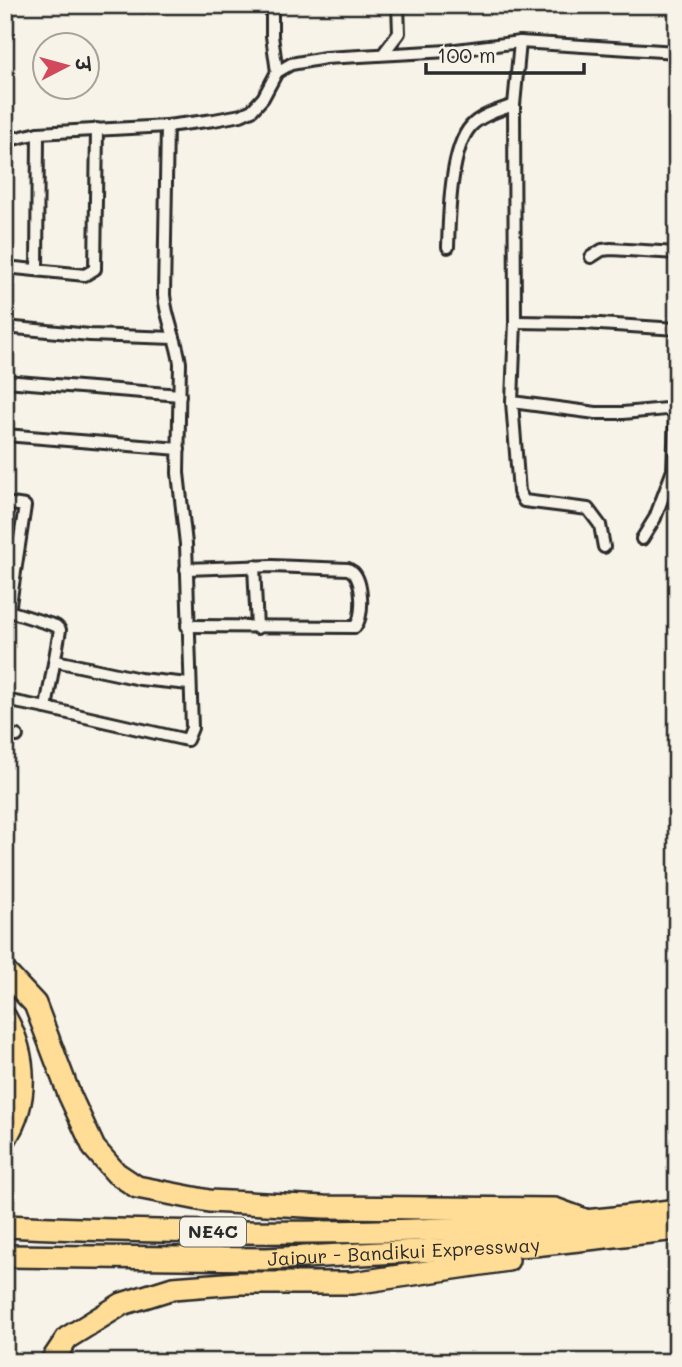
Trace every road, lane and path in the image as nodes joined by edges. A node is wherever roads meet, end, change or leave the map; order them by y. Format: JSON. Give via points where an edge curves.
{"nodes":[{"id":1,"x":272,"y":5,"type":"edge"},
{"id":2,"x":398,"y":5,"type":"edge"},
{"id":3,"x":520,"y":42,"type":"junction"},
{"id":4,"x":677,"y":52,"type":"edge"},
{"id":5,"x":383,"y":54,"type":"junction"},
{"id":6,"x":277,"y":72,"type":"junction"},
{"id":7,"x":514,"y":105,"type":"junction"},
{"id":8,"x":167,"y":126,"type":"junction"},
{"id":9,"x":97,"y":129,"type":"junction"},
{"id":10,"x":38,"y":133,"type":"junction"},
{"id":11,"x":5,"y":141,"type":"edge"},
{"id":12,"x":448,"y":247,"type":"dead end"},
{"id":13,"x":677,"y":253,"type":"edge"},
{"id":14,"x":592,"y":257,"type":"dead end"},
{"id":15,"x":5,"y":267,"type":"edge"},
{"id":16,"x":37,"y":270,"type":"junction"},
{"id":17,"x":515,"y":322,"type":"junction"},
{"id":18,"x":5,"y":327,"type":"edge"},
{"id":19,"x":677,"y":329,"type":"edge"},
{"id":20,"x":174,"y":338,"type":"junction"},
{"id":21,"x":677,"y":364,"type":"edge"},
{"id":22,"x":5,"y":381,"type":"edge"},
{"id":23,"x":180,"y":395,"type":"junction"},
{"id":24,"x":512,"y":401,"type":"junction"},
{"id":25,"x":676,"y":408,"type":"edge"},
{"id":26,"x":5,"y":435,"type":"edge"},
{"id":27,"x":178,"y":449,"type":"junction"},
{"id":28,"x":5,"y":503,"type":"edge"},
{"id":29,"x":642,"y":539,"type":"dead end"},
{"id":30,"x":604,"y":547,"type":"dead end"},
{"id":31,"x":254,"y":566,"type":"junction"},
{"id":32,"x":187,"y":569,"type":"junction"},
{"id":33,"x":187,"y":626,"type":"junction"},
{"id":34,"x":257,"y":628,"type":"junction"},
{"id":35,"x":55,"y":661,"type":"junction"},
{"id":36,"x":189,"y":684,"type":"junction"},
{"id":37,"x":5,"y":700,"type":"edge"},
{"id":38,"x":46,"y":708,"type":"junction"},
{"id":39,"x":5,"y":734,"type":"edge"},
{"id":40,"x":17,"y":736,"type":"dead end"},
{"id":41,"x":5,"y":972,"type":"edge"},
{"id":42,"x":5,"y":1017,"type":"edge"},
{"id":43,"x":5,"y":1139,"type":"edge"},
{"id":44,"x":677,"y":1210,"type":"edge"},
{"id":45,"x":585,"y":1220,"type":"junction"},
{"id":46,"x":5,"y":1226,"type":"edge"},
{"id":47,"x":677,"y":1229,"type":"edge"},
{"id":48,"x":534,"y":1245,"type":"junction"},
{"id":49,"x":5,"y":1256,"type":"edge"},
{"id":50,"x":51,"y":1362,"type":"edge"}],
"edges":[{"from":1,"to":6,"type":"street"},
{"from":2,"to":5,"type":"street","via":[[399,33]]},
{"from":3,"to":4,"type":"street"},
{"from":3,"to":5,"type":"street"},
{"from":3,"to":7,"type":"street"},
{"from":5,"to":6,"type":"street","via":[[305,61]]},
{"from":6,"to":8,"type":"street","via":[[252,110]]},
{"from":7,"to":12,"type":"street","via":[[483,118],[466,133],[450,192]]},
{"from":7,"to":17,"type":"street"},
{"from":8,"to":9,"type":"street"},
{"from":8,"to":20,"type":"street","via":[[164,295]]},
{"from":9,"to":10,"type":"street"},
{"from":9,"to":16,"type":"street","via":[[95,270],[85,275]]},
{"from":10,"to":11,"type":"street"},
{"from":10,"to":16,"type":"street"},
{"from":13,"to":14,"type":"street","via":[[611,249]]},
{"from":15,"to":16,"type":"street"},
{"from":17,"to":19,"type":"street"},
{"from":17,"to":24,"type":"street"},
{"from":18,"to":20,"type":"street"},
{"from":20,"to":23,"type":"street"},
{"from":21,"to":25,"type":"street"},
{"from":22,"to":23,"type":"street"},
{"from":23,"to":27,"type":"street"},
{"from":24,"to":25,"type":"street","via":[[596,412]]},
{"from":24,"to":30,"type":"street","via":[[520,497],[588,509],[600,525]]},
{"from":25,"to":29,"type":"street","via":[[673,470]]},
{"from":26,"to":27,"type":"street"},
{"from":27,"to":32,"type":"street"},
{"from":28,"to":35,"type":"street","via":[[25,506],[9,611],[60,630]]},
{"from":31,"to":32,"type":"street"},
{"from":31,"to":34,"type":"street"},
{"from":31,"to":34,"type":"street","via":[[348,569],[359,583],[360,618],[355,627]]},
{"from":32,"to":33,"type":"street"},
{"from":33,"to":34,"type":"street"},
{"from":33,"to":36,"type":"street"},
{"from":35,"to":36,"type":"street"},
{"from":35,"to":38,"type":"street"},
{"from":36,"to":38,"type":"street","via":[[192,728],[187,740]]},
{"from":37,"to":38,"type":"street"},
{"from":39,"to":40,"type":"street"},
{"from":41,"to":45,"type":"highway","via":[[35,1004],[94,1148],[116,1173],[137,1187],[209,1201],[555,1209]]},
{"from":42,"to":43,"type":"highway","via":[[23,1069],[21,1103]]},
{"from":44,"to":45,"type":"highway","name":"Jaipur - Bandikui Expressway","number":"NE4C"},
{"from":45,"to":46,"type":"highway","name":"Jaipur - Bandikui Expressway","number":"NE4C","via":[[164,1233]]},
{"from":47,"to":48,"type":"highway","name":"Jaipur - Bandikui Expressway","number":"NE4C"},
{"from":48,"to":49,"type":"highway","name":"Jaipur - Bandikui Expressway","number":"NE4C","via":[[265,1259]]},
{"from":48,"to":50,"type":"highway","via":[[511,1259],[353,1283],[173,1288],[122,1304],[67,1338]]}]}
